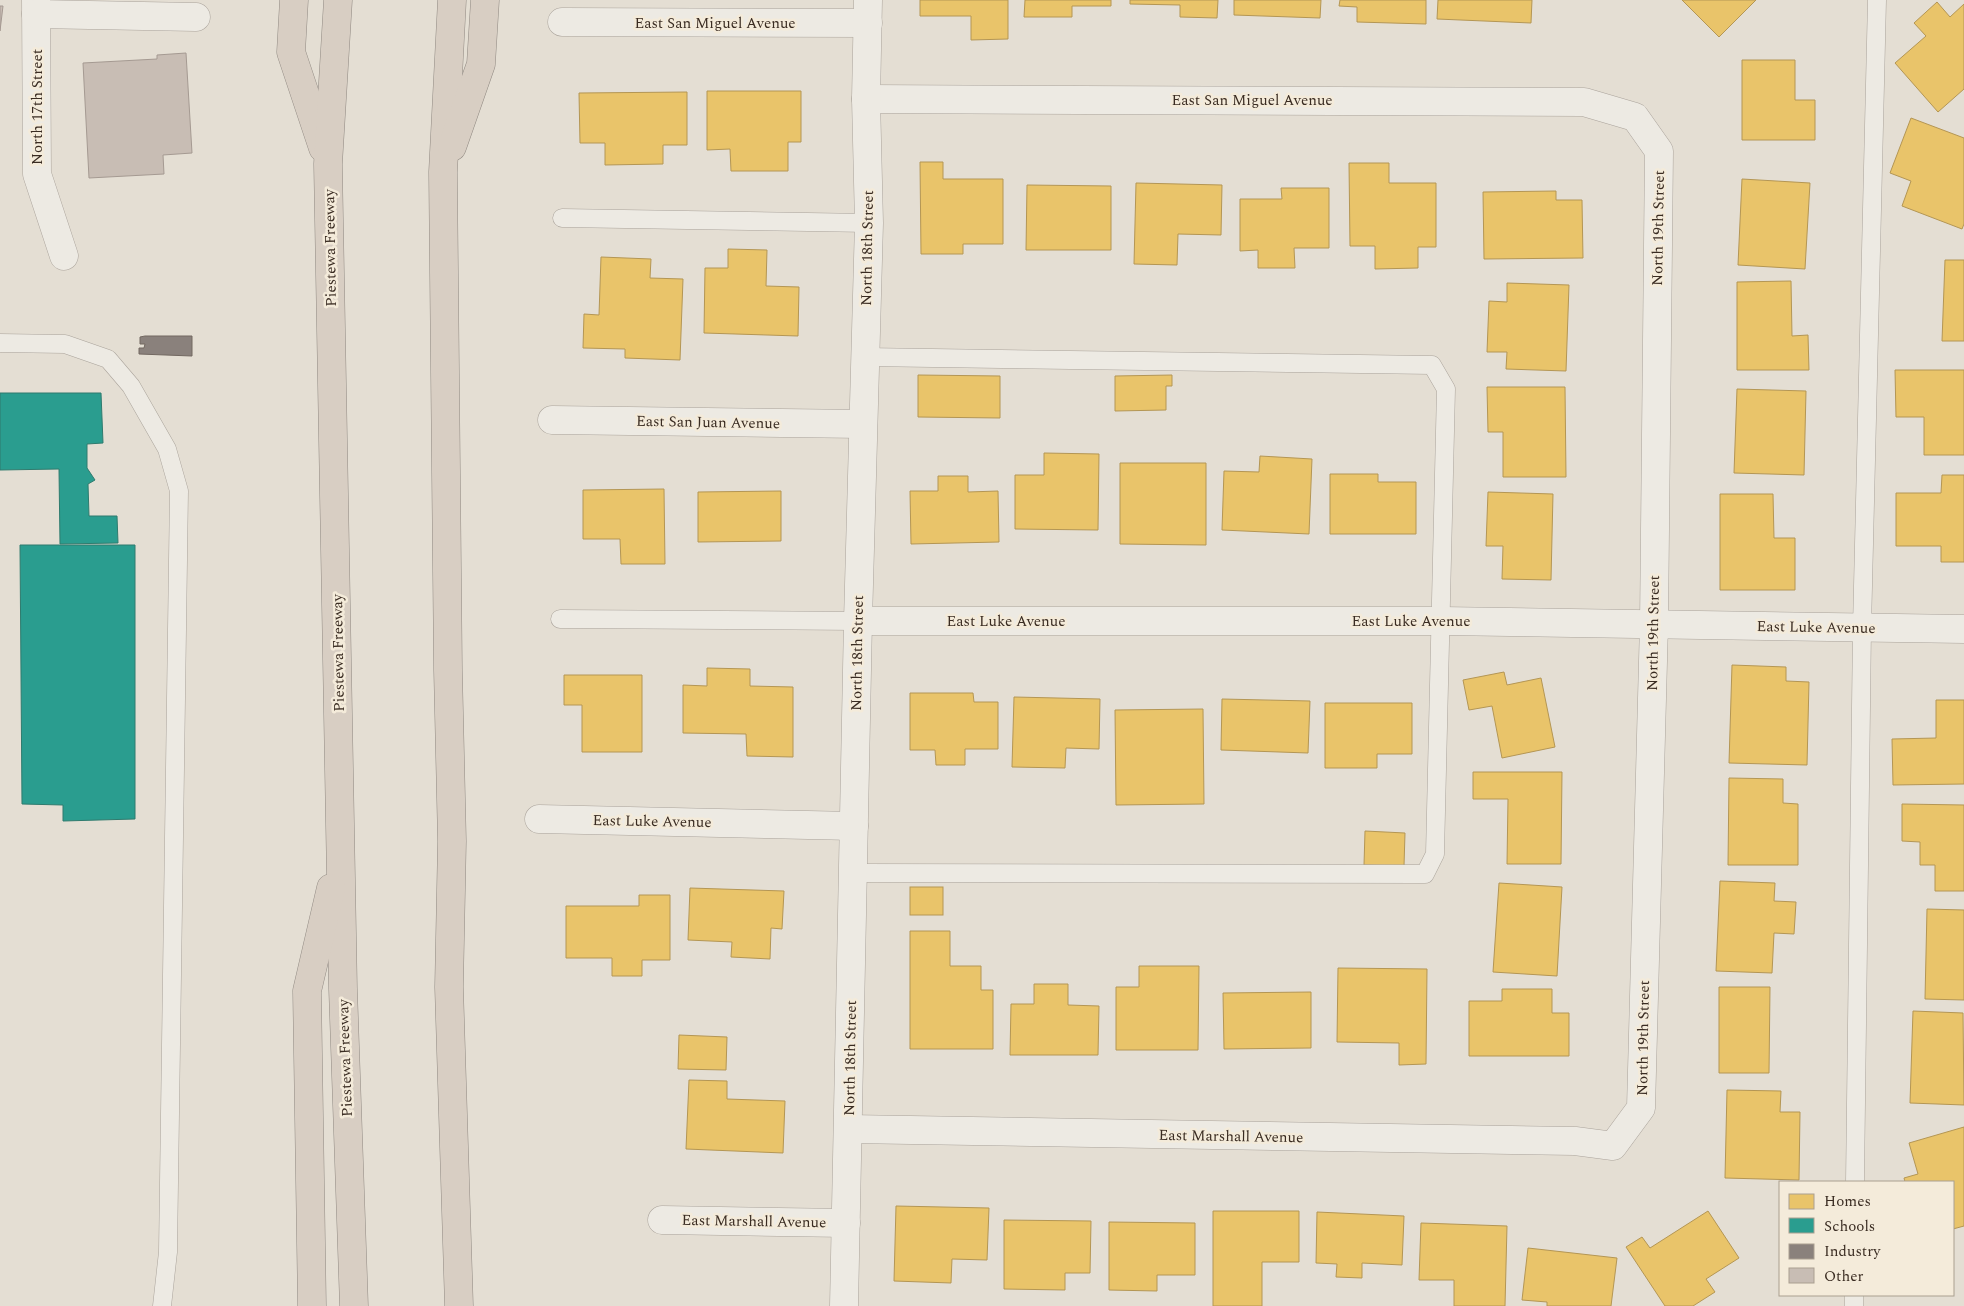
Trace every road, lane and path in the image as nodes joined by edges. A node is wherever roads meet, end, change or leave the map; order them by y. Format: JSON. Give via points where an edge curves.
{"nodes":[{"id":1,"x":294,"y":0,"type":"edge"},
{"id":2,"x":338,"y":0,"type":"edge"},
{"id":3,"x":452,"y":0,"type":"edge"},
{"id":4,"x":485,"y":0,"type":"edge"},
{"id":5,"x":1877,"y":0,"type":"edge"},
{"id":6,"x":36,"y":7,"type":"edge"},
{"id":7,"x":868,"y":11,"type":"edge"},
{"id":8,"x":196,"y":16,"type":"dead end"},
{"id":9,"x":562,"y":22,"type":"dead end"},
{"id":10,"x":866,"y":99,"type":"junction"},
{"id":11,"x":1635,"y":117,"type":"joint"},
{"id":12,"x":328,"y":164,"type":"junction"},
{"id":13,"x":444,"y":172,"type":"junction"},
{"id":14,"x":562,"y":218,"type":"dead end"},
{"id":15,"x":869,"y":223,"type":"junction"},
{"id":16,"x":64,"y":256,"type":"dead end"},
{"id":17,"x":0,"y":343,"type":"edge"},
{"id":18,"x":864,"y":357,"type":"junction"},
{"id":19,"x":552,"y":420,"type":"dead end"},
{"id":20,"x":863,"y":424,"type":"junction"},
{"id":21,"x":560,"y":619,"type":"dead end"},
{"id":22,"x":858,"y":621,"type":"junction"},
{"id":23,"x":1442,"y":621,"type":"junction"},
{"id":24,"x":1654,"y":624,"type":"junction"},
{"id":25,"x":1862,"y":628,"type":"junction"},
{"id":26,"x":1964,"y":629,"type":"edge"},
{"id":27,"x":539,"y":819,"type":"dead end"},
{"id":28,"x":854,"y":826,"type":"junction"},
{"id":29,"x":341,"y":848,"type":"junction"},
{"id":30,"x":854,"y":873,"type":"junction"},
{"id":31,"x":849,"y":1129,"type":"junction"},
{"id":32,"x":1613,"y":1146,"type":"joint"},
{"id":33,"x":1855,"y":1181,"type":"edge"},
{"id":34,"x":662,"y":1220,"type":"dead end"},
{"id":35,"x":846,"y":1223,"type":"junction"},
{"id":36,"x":162,"y":1306,"type":"edge"},
{"id":37,"x":312,"y":1306,"type":"edge"},
{"id":38,"x":354,"y":1306,"type":"edge"},
{"id":39,"x":459,"y":1306,"type":"edge"},
{"id":40,"x":844,"y":1306,"type":"edge"}],
"edges":[{"from":1,"to":12,"type":"highway","via":[[292,52]]},
{"from":2,"to":12,"type":"highway","name":"Piestewa Freeway"},
{"from":3,"to":13,"type":"highway"},
{"from":4,"to":13,"type":"highway","via":[[481,64]]},
{"from":5,"to":25,"type":"lane"},
{"from":6,"to":8,"type":"street","name":"North 17th Street"},
{"from":6,"to":16,"type":"street","name":"North 17th Street","via":[[37,174]]},
{"from":7,"to":9,"type":"street","name":"East San Miguel Avenue"},
{"from":7,"to":10,"type":"street","name":"North 18th Street"},
{"from":10,"to":11,"type":"street","name":"East San Miguel Avenue","via":[[1584,102]]},
{"from":10,"to":15,"type":"street","name":"North 18th Street"},
{"from":11,"to":24,"type":"street","name":"North 19th Street","via":[[1658,151]]},
{"from":12,"to":29,"type":"highway","name":"Piestewa Freeway"},
{"from":13,"to":39,"type":"highway","via":[[452,841],[449,987]]},
{"from":14,"to":15,"type":"lane"},
{"from":15,"to":18,"type":"street","name":"North 18th Street"},
{"from":17,"to":36,"type":"lane","via":[[65,344],[108,359],[131,386],[168,449],[179,491],[168,1242]]},
{"from":18,"to":20,"type":"street","name":"North 18th Street"},
{"from":18,"to":23,"type":"lane","via":[[1432,365],[1446,390]]},
{"from":19,"to":20,"type":"street","name":"East San Juan Avenue"},
{"from":20,"to":22,"type":"street","name":"North 18th Street"},
{"from":21,"to":22,"type":"lane"},
{"from":22,"to":23,"type":"street","name":"East Luke Avenue"},
{"from":22,"to":28,"type":"street","name":"North 18th Street"},
{"from":23,"to":24,"type":"street","name":"East Luke Avenue"},
{"from":23,"to":30,"type":"lane","via":[[1435,854],[1425,874]]},
{"from":24,"to":25,"type":"street","name":"East Luke Avenue"},
{"from":24,"to":32,"type":"street","name":"North 19th Street","via":[[1641,1108]]},
{"from":25,"to":26,"type":"street","name":"East Luke Avenue"},
{"from":25,"to":33,"type":"lane"},
{"from":27,"to":28,"type":"street","name":"East Luke Avenue"},
{"from":28,"to":30,"type":"street","name":"North 18th Street"},
{"from":29,"to":37,"type":"highway","via":[[307,991]]},
{"from":29,"to":38,"type":"highway","name":"Piestewa Freeway"},
{"from":30,"to":31,"type":"street","name":"North 18th Street"},
{"from":31,"to":32,"type":"street","name":"East Marshall Avenue","via":[[1575,1141]]},
{"from":31,"to":35,"type":"street","name":"North 18th Street"},
{"from":34,"to":35,"type":"street","name":"East Marshall Avenue"},
{"from":35,"to":40,"type":"street","name":"North 18th Street"}]}
